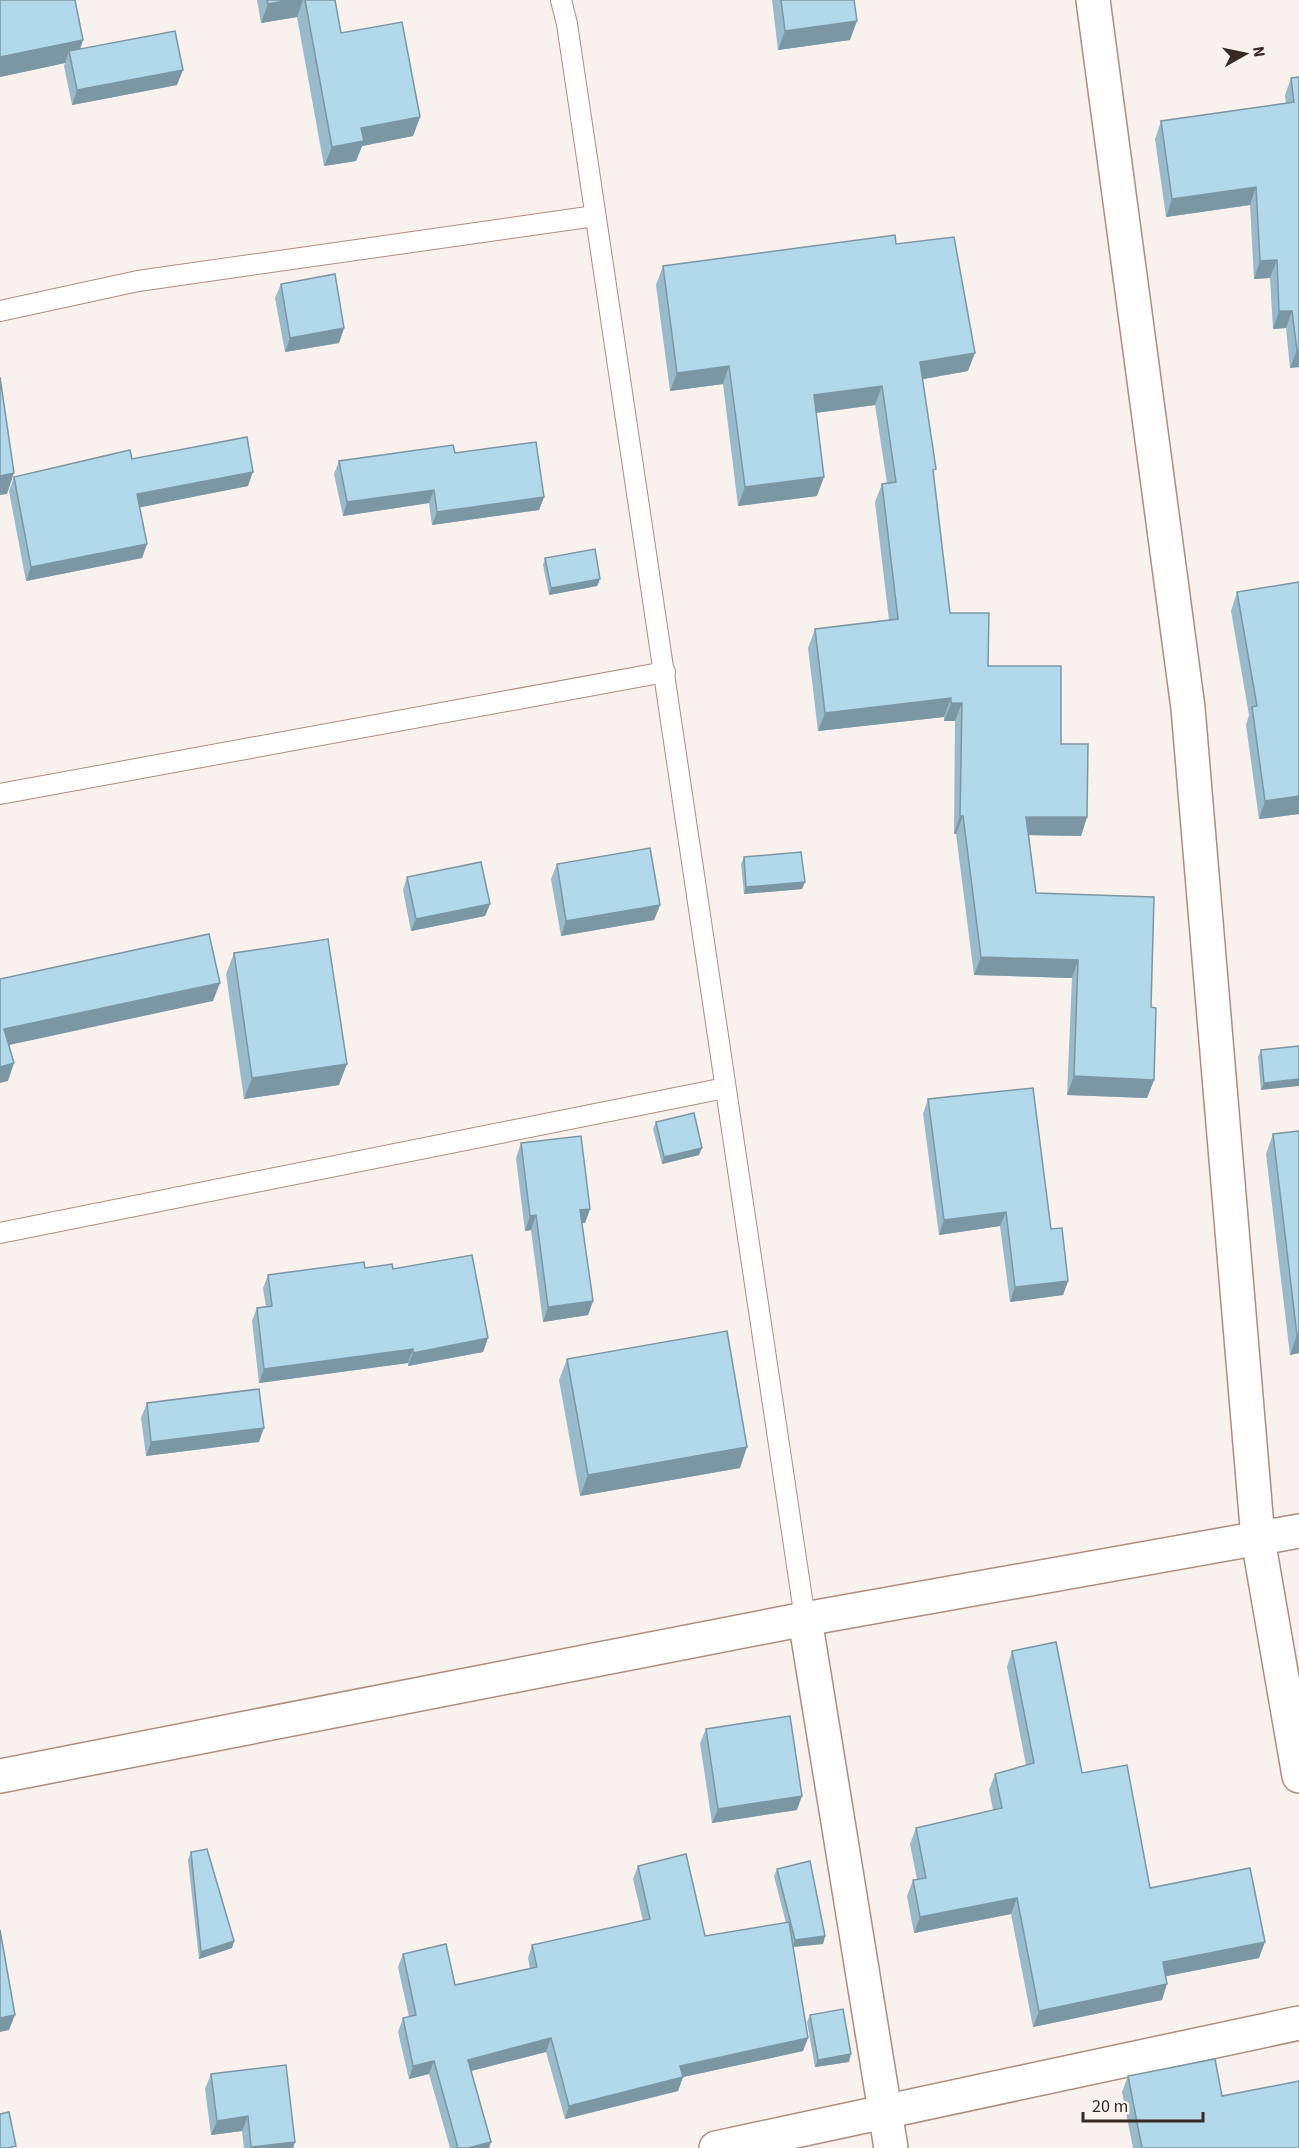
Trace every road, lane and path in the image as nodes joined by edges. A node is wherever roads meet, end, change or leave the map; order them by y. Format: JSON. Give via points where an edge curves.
{"nodes":[{"id":1,"x":561,"y":0,"type":"edge"},
{"id":2,"x":1093,"y":0,"type":"edge"},
{"id":3,"x":595,"y":216,"type":"junction"},
{"id":4,"x":0,"y":311,"type":"edge"},
{"id":5,"x":665,"y":672,"type":"junction"},
{"id":6,"x":0,"y":794,"type":"edge"},
{"id":7,"x":725,"y":1088,"type":"junction"},
{"id":8,"x":0,"y":1233,"type":"edge"},
{"id":9,"x":1299,"y":1531,"type":"edge"},
{"id":10,"x":1258,"y":1539,"type":"junction"},
{"id":11,"x":805,"y":1619,"type":"junction"},
{"id":12,"x":0,"y":1776,"type":"edge"},
{"id":13,"x":1299,"y":1776,"type":"edge"},
{"id":14,"x":1299,"y":2023,"type":"edge"},
{"id":15,"x":885,"y":2113,"type":"junction"},
{"id":16,"x":716,"y":2148,"type":"edge"},
{"id":17,"x":891,"y":2148,"type":"edge"}],
"edges":[{"from":1,"to":3,"type":"lane"},
{"from":2,"to":10,"type":"street","via":[[1188,708]]},
{"from":3,"to":4,"type":"lane","via":[[138,281]]},
{"from":3,"to":5,"type":"lane"},
{"from":5,"to":6,"type":"lane"},
{"from":5,"to":7,"type":"lane"},
{"from":7,"to":8,"type":"lane"},
{"from":7,"to":11,"type":"lane"},
{"from":9,"to":10,"type":"street"},
{"from":10,"to":11,"type":"street"},
{"from":10,"to":13,"type":"street"},
{"from":11,"to":12,"type":"street"},
{"from":11,"to":15,"type":"street"},
{"from":14,"to":15,"type":"street"},
{"from":15,"to":16,"type":"street"},
{"from":15,"to":17,"type":"street"}]}
